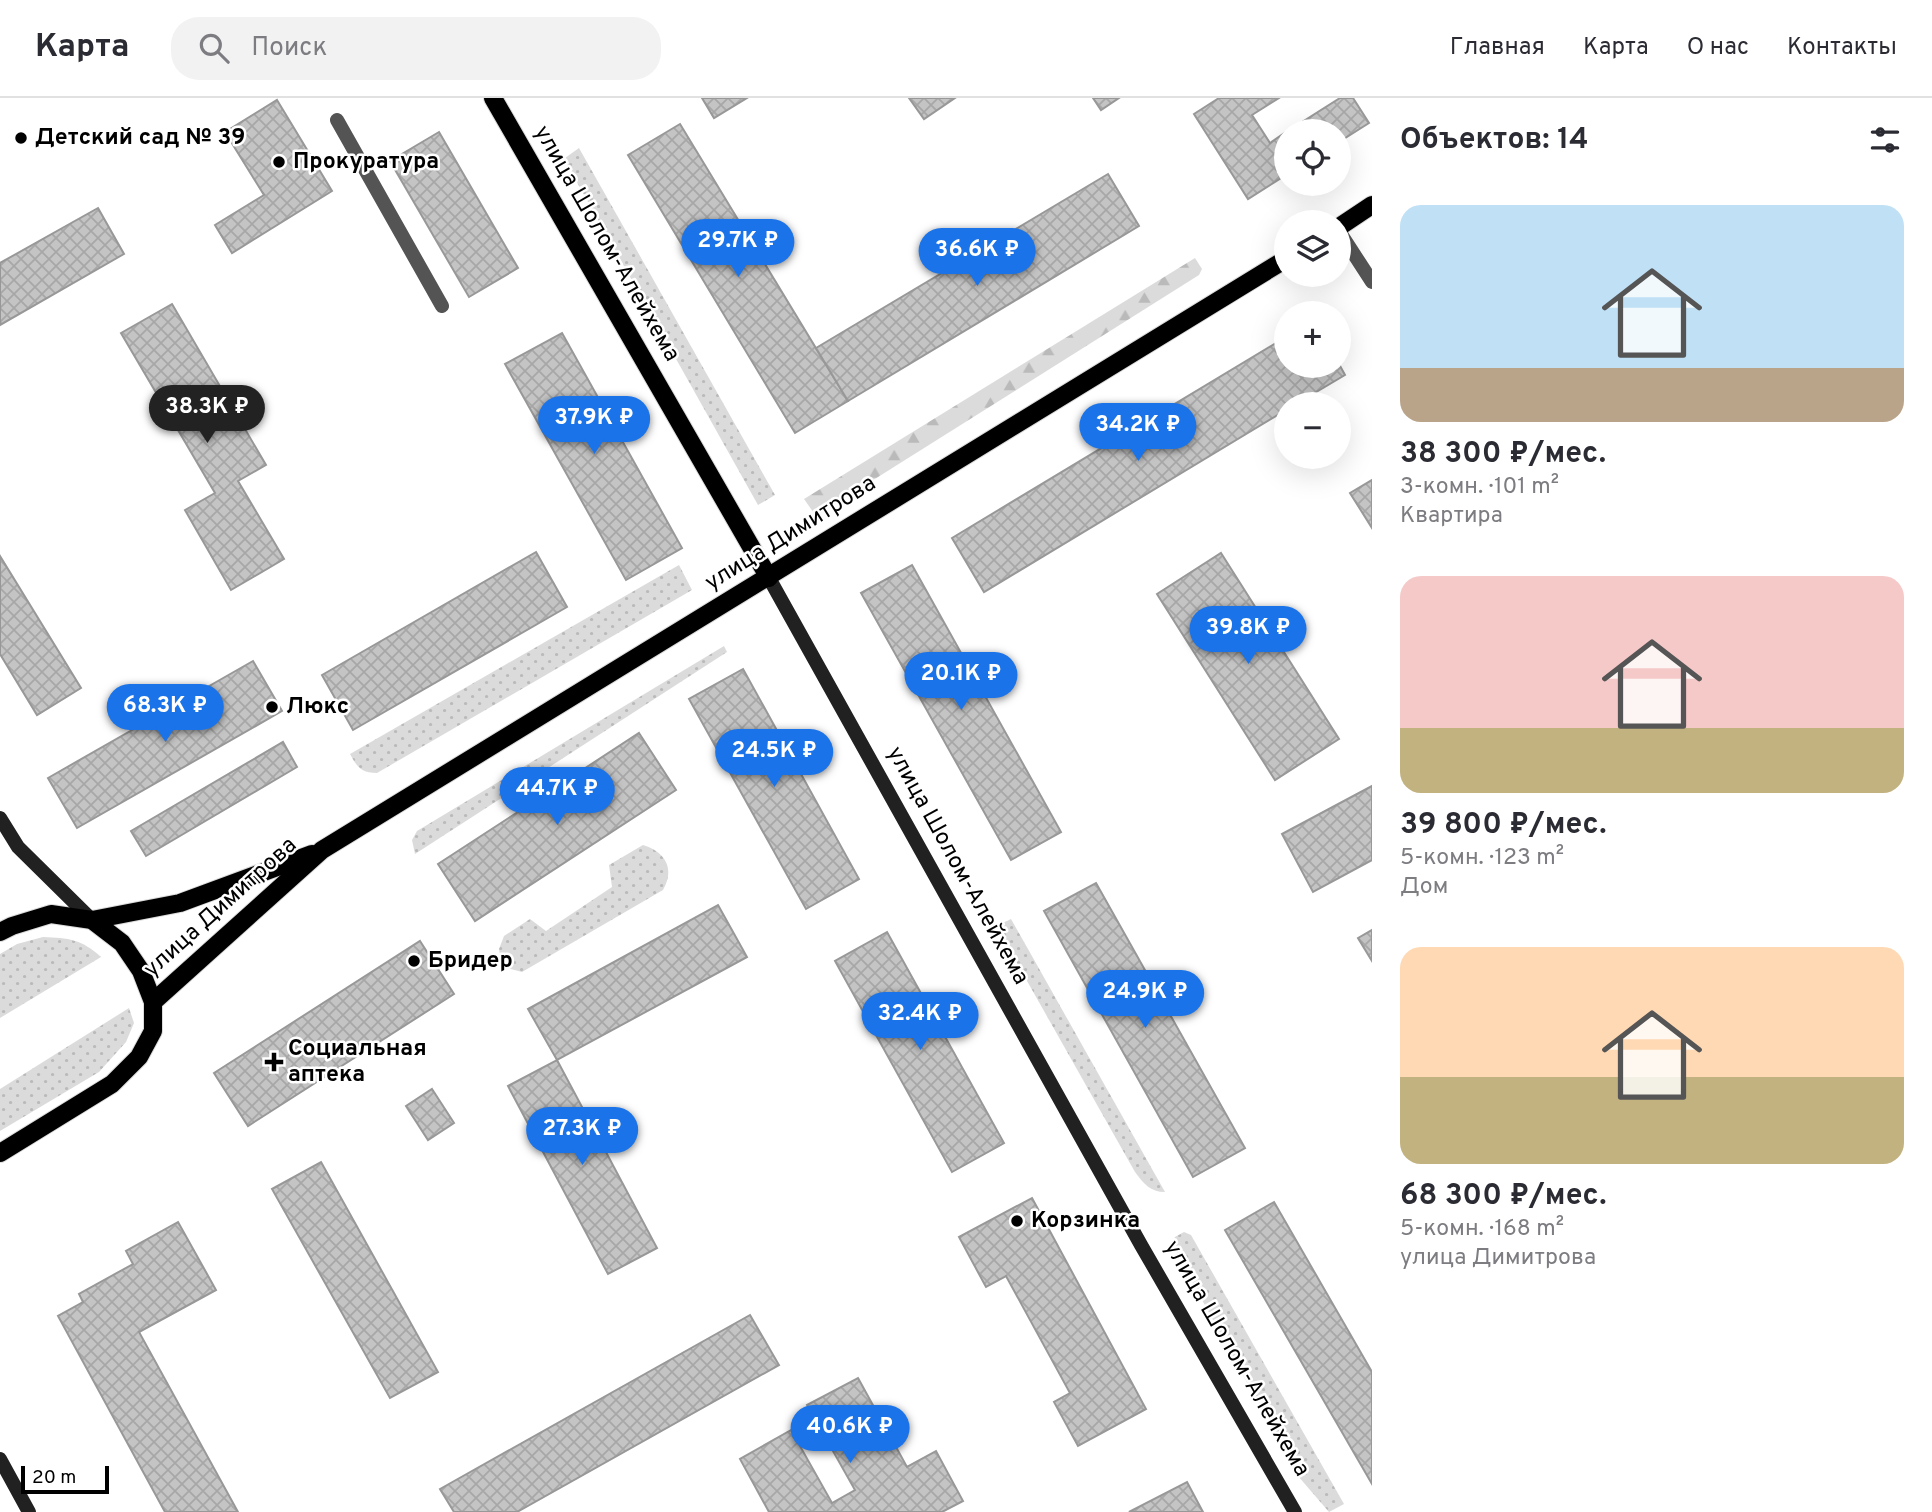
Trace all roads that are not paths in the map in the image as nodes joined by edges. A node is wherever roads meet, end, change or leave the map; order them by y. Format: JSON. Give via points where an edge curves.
{"nodes":[{"id":1,"x":492,"y":98,"type":"edge"},
{"id":2,"x":337,"y":120,"type":"dead end"},
{"id":3,"x":1372,"y":205,"type":"edge"},
{"id":4,"x":1351,"y":220,"type":"edge"},
{"id":5,"x":1351,"y":248,"type":"edge"},
{"id":6,"x":1274,"y":266,"type":"edge"},
{"id":7,"x":1372,"y":282,"type":"edge"},
{"id":8,"x":443,"y":306,"type":"dead end"},
{"id":9,"x":769,"y":578,"type":"junction"},
{"id":10,"x":0,"y":818,"type":"edge"},
{"id":11,"x":322,"y":850,"type":"junction"},
{"id":12,"x":92,"y":920,"type":"junction"},
{"id":13,"x":0,"y":932,"type":"edge"},
{"id":14,"x":153,"y":1002,"type":"junction"},
{"id":15,"x":0,"y":1153,"type":"edge"},
{"id":16,"x":0,"y":1453,"type":"edge"},
{"id":17,"x":0,"y":1459,"type":"edge"},
{"id":18,"x":9,"y":1475,"type":"junction"},
{"id":19,"x":29,"y":1512,"type":"edge"},
{"id":20,"x":1295,"y":1512,"type":"edge"}],
"edges":[{"from":1,"to":9,"type":"main road","name":"улица Шолом-Алейхема"},
{"from":2,"to":8,"type":"street"},
{"from":3,"to":4,"type":"main road"},
{"from":5,"to":7,"type":"street"},
{"from":6,"to":9,"type":"main road","name":"улица Димитрова"},
{"from":9,"to":11,"type":"main road","name":"улица Димитрова"},
{"from":9,"to":20,"type":"main road","name":"улица Шолом-Алейхема"},
{"from":10,"to":12,"type":"main road","via":[[18,847]]},
{"from":11,"to":12,"type":"main road","name":"улица Димитрова","via":[[180,903]]},
{"from":11,"to":14,"type":"main road","name":"улица Димитрова"},
{"from":12,"to":13,"type":"main road","via":[[51,914]]},
{"from":12,"to":14,"type":"main road","via":[[121,943],[141,971]]},
{"from":14,"to":15,"type":"main road","via":[[153,1031],[139,1057],[112,1084]]},
{"from":16,"to":18,"type":"main road"},
{"from":17,"to":18,"type":"main road"},
{"from":18,"to":19,"type":"main road"}]}
